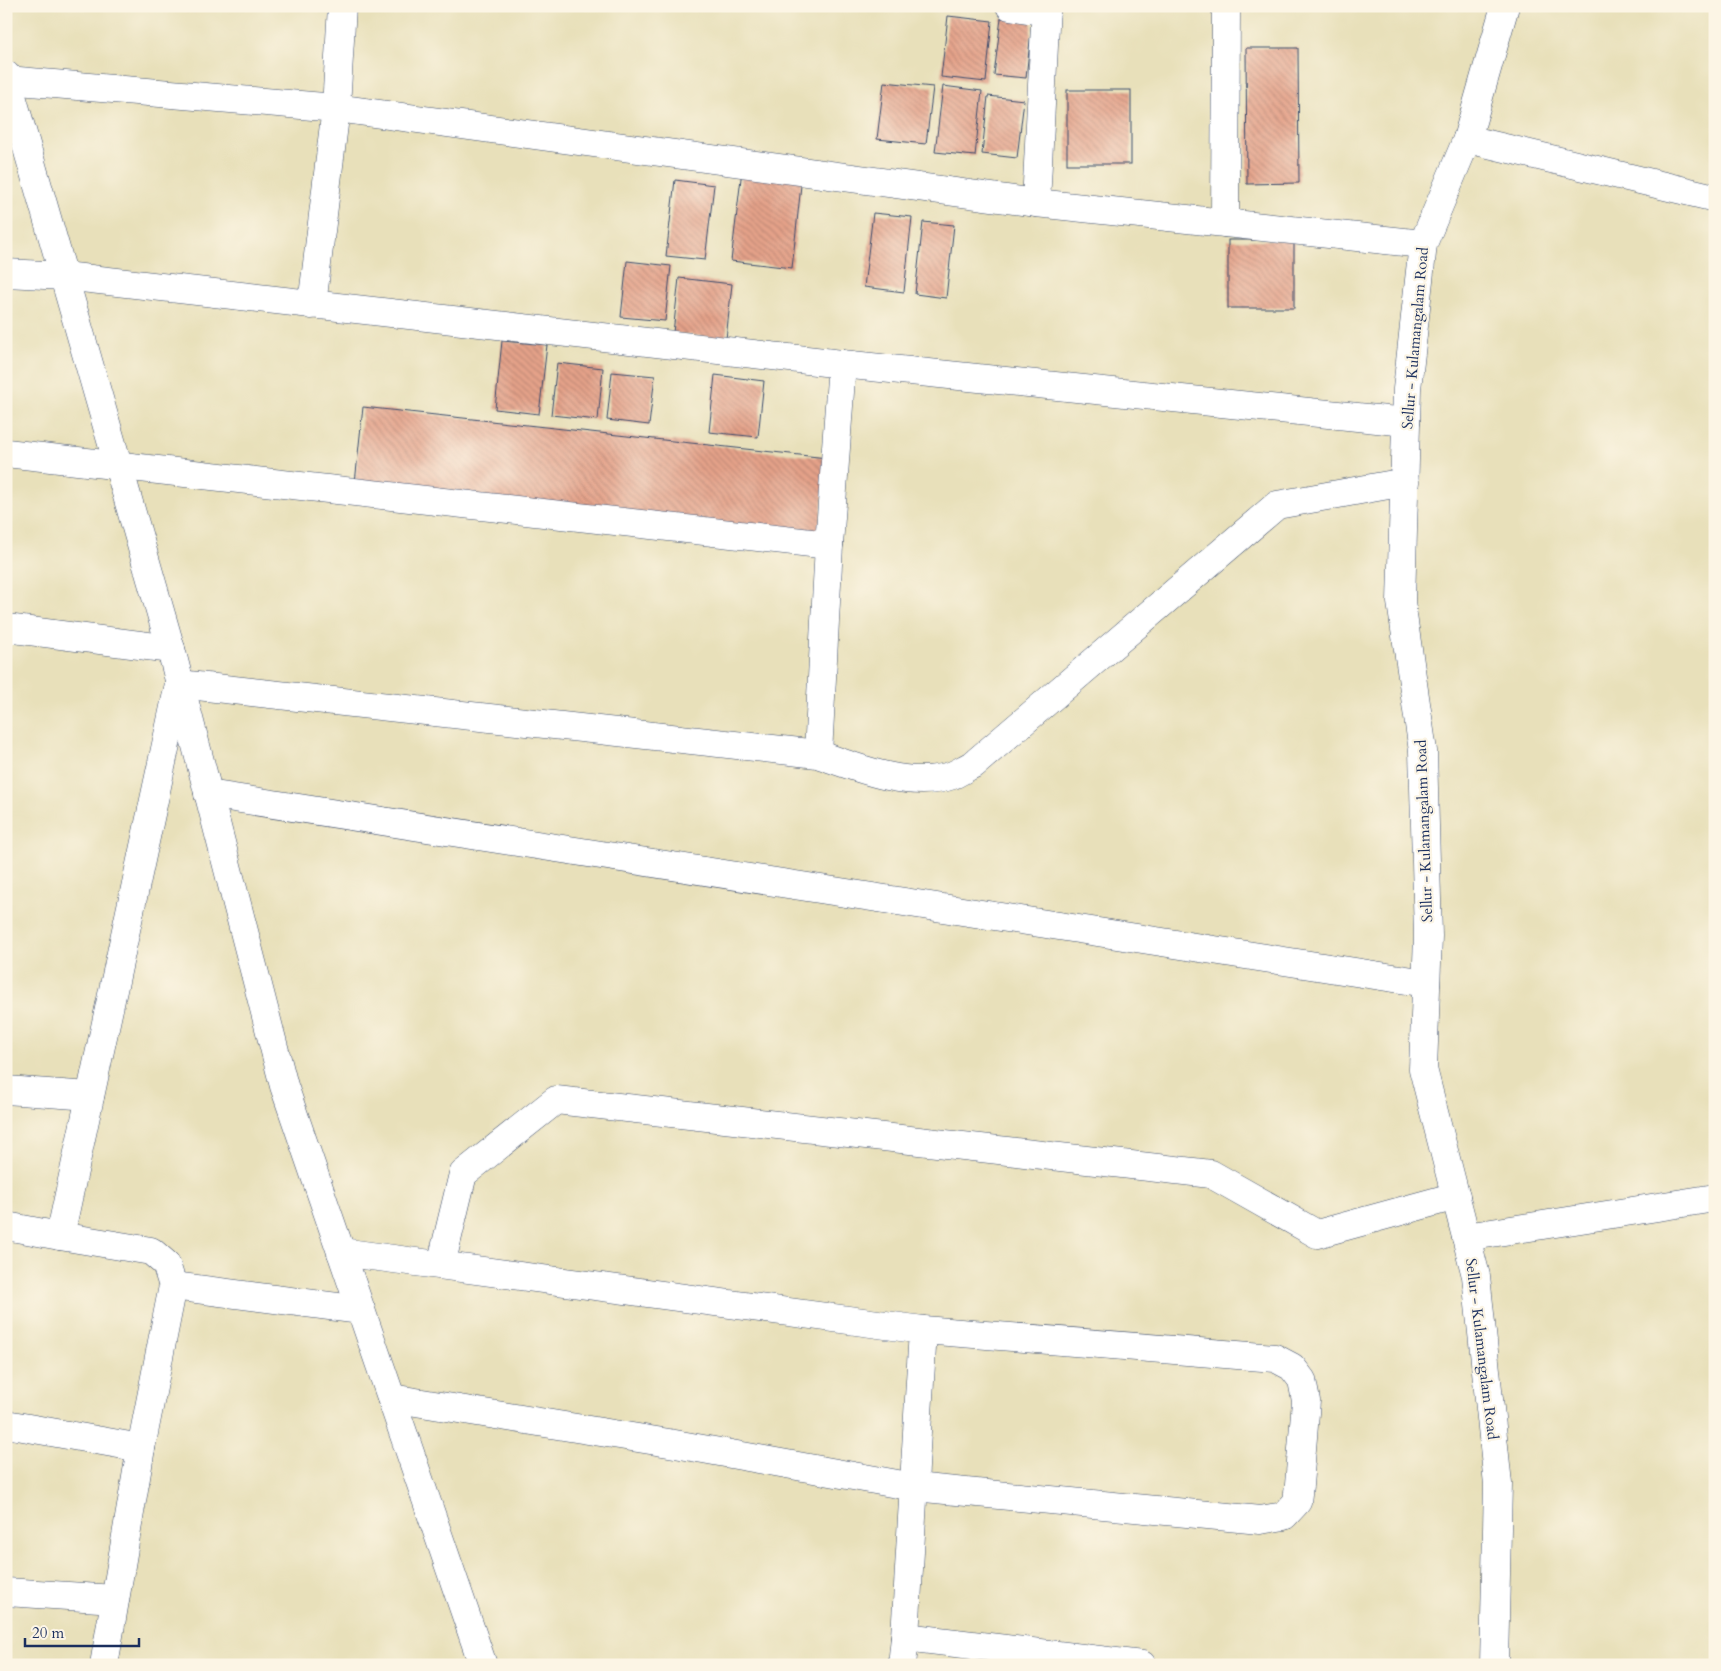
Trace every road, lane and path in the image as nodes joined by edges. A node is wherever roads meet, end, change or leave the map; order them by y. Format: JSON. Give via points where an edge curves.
{"nodes":[{"id":1,"x":342,"y":6,"type":"edge"},
{"id":2,"x":1010,"y":6,"type":"edge"},
{"id":3,"x":1226,"y":6,"type":"edge"},
{"id":4,"x":1505,"y":6,"type":"edge"},
{"id":5,"x":1046,"y":9,"type":"edge"},
{"id":6,"x":7,"y":78,"type":"edge"},
{"id":7,"x":336,"y":108,"type":"junction"},
{"id":8,"x":1467,"y":139,"type":"junction"},
{"id":9,"x":1715,"y":198,"type":"edge"},
{"id":10,"x":1036,"y":203,"type":"junction"},
{"id":11,"x":1225,"y":223,"type":"junction"},
{"id":12,"x":1423,"y":244,"type":"junction"},
{"id":13,"x":6,"y":273,"type":"edge"},
{"id":14,"x":64,"y":276,"type":"junction"},
{"id":15,"x":312,"y":305,"type":"junction"},
{"id":16,"x":842,"y":364,"type":"junction"},
{"id":17,"x":1406,"y":422,"type":"junction"},
{"id":18,"x":6,"y":453,"type":"edge"},
{"id":19,"x":118,"y":465,"type":"junction"},
{"id":20,"x":1404,"y":482,"type":"junction"},
{"id":21,"x":829,"y":545,"type":"junction"},
{"id":22,"x":6,"y":628,"type":"edge"},
{"id":23,"x":171,"y":649,"type":"junction"},
{"id":24,"x":180,"y":684,"type":"junction"},
{"id":25,"x":818,"y":754,"type":"junction"},
{"id":26,"x":208,"y":794,"type":"junction"},
{"id":27,"x":1426,"y":983,"type":"junction"},
{"id":28,"x":6,"y":1090,"type":"edge"},
{"id":29,"x":90,"y":1096,"type":"junction"},
{"id":30,"x":1456,"y":1196,"type":"junction"},
{"id":31,"x":1715,"y":1198,"type":"edge"},
{"id":32,"x":6,"y":1226,"type":"edge"},
{"id":33,"x":60,"y":1236,"type":"junction"},
{"id":34,"x":1466,"y":1237,"type":"junction"},
{"id":35,"x":341,"y":1252,"type":"junction"},
{"id":36,"x":441,"y":1265,"type":"junction"},
{"id":37,"x":173,"y":1286,"type":"junction"},
{"id":38,"x":361,"y":1310,"type":"junction"},
{"id":39,"x":923,"y":1330,"type":"junction"},
{"id":40,"x":392,"y":1398,"type":"junction"},
{"id":41,"x":6,"y":1424,"type":"edge"},
{"id":42,"x":141,"y":1448,"type":"junction"},
{"id":43,"x":914,"y":1487,"type":"junction"},
{"id":44,"x":6,"y":1592,"type":"edge"},
{"id":45,"x":115,"y":1599,"type":"junction"},
{"id":46,"x":905,"y":1637,"type":"junction"},
{"id":47,"x":104,"y":1665,"type":"edge"},
{"id":48,"x":483,"y":1665,"type":"edge"},
{"id":49,"x":902,"y":1665,"type":"edge"},
{"id":50,"x":1142,"y":1665,"type":"edge"},
{"id":51,"x":1494,"y":1665,"type":"edge"}],
"edges":[{"from":1,"to":7,"type":"street"},
{"from":2,"to":5,"type":"street"},
{"from":3,"to":11,"type":"street"},
{"from":4,"to":8,"type":"street","name":"Sellur - Kulamangalam Road"},
{"from":5,"to":10,"type":"street"},
{"from":6,"to":7,"type":"street"},
{"from":6,"to":14,"type":"street"},
{"from":7,"to":10,"type":"street"},
{"from":7,"to":15,"type":"street"},
{"from":8,"to":9,"type":"street"},
{"from":8,"to":12,"type":"street","name":"Sellur - Kulamangalam Road"},
{"from":10,"to":11,"type":"street"},
{"from":11,"to":12,"type":"street"},
{"from":12,"to":17,"type":"street","name":"Sellur - Kulamangalam Road"},
{"from":13,"to":14,"type":"street"},
{"from":14,"to":15,"type":"street"},
{"from":14,"to":19,"type":"street"},
{"from":15,"to":16,"type":"street"},
{"from":16,"to":17,"type":"street"},
{"from":16,"to":21,"type":"street"},
{"from":17,"to":20,"type":"street","name":"Sellur - Kulamangalam Road"},
{"from":18,"to":19,"type":"street"},
{"from":19,"to":21,"type":"street"},
{"from":19,"to":23,"type":"street"},
{"from":20,"to":25,"type":"street","via":[[1277,505],[974,764],[952,775],[914,780],[863,770]]},
{"from":20,"to":27,"type":"street","name":"Sellur - Kulamangalam Road","via":[[1402,602],[1423,751],[1428,936]]},
{"from":21,"to":25,"type":"street"},
{"from":22,"to":23,"type":"street"},
{"from":23,"to":24,"type":"street"},
{"from":24,"to":25,"type":"street"},
{"from":24,"to":26,"type":"street"},
{"from":24,"to":29,"type":"street"},
{"from":26,"to":27,"type":"street"},
{"from":26,"to":35,"type":"street","via":[[284,1086]]},
{"from":27,"to":30,"type":"street","name":"Sellur - Kulamangalam Road","via":[[1423,1069]]},
{"from":28,"to":29,"type":"street"},
{"from":29,"to":33,"type":"street"},
{"from":30,"to":34,"type":"street","name":"Sellur - Kulamangalam Road"},
{"from":30,"to":36,"type":"street","via":[[1317,1234],[1211,1174],[556,1100],[462,1174]]},
{"from":31,"to":34,"type":"street"},
{"from":32,"to":33,"type":"street"},
{"from":33,"to":37,"type":"street","via":[[151,1250],[166,1264]]},
{"from":34,"to":51,"type":"street","name":"Sellur - Kulamangalam Road","via":[[1476,1276],[1498,1484]]},
{"from":35,"to":36,"type":"street"},
{"from":35,"to":38,"type":"street"},
{"from":36,"to":39,"type":"street"},
{"from":37,"to":38,"type":"street"},
{"from":37,"to":42,"type":"street"},
{"from":38,"to":40,"type":"street"},
{"from":39,"to":43,"type":"street"},
{"from":39,"to":43,"type":"street","via":[[1275,1358],[1292,1368],[1302,1380],[1306,1401],[1297,1502],[1284,1516],[1260,1520]]},
{"from":40,"to":43,"type":"street"},
{"from":40,"to":48,"type":"street"},
{"from":41,"to":42,"type":"street"},
{"from":42,"to":45,"type":"street"},
{"from":43,"to":46,"type":"street"},
{"from":44,"to":45,"type":"street"},
{"from":45,"to":47,"type":"street"},
{"from":46,"to":49,"type":"street"},
{"from":46,"to":50,"type":"street"}]}
